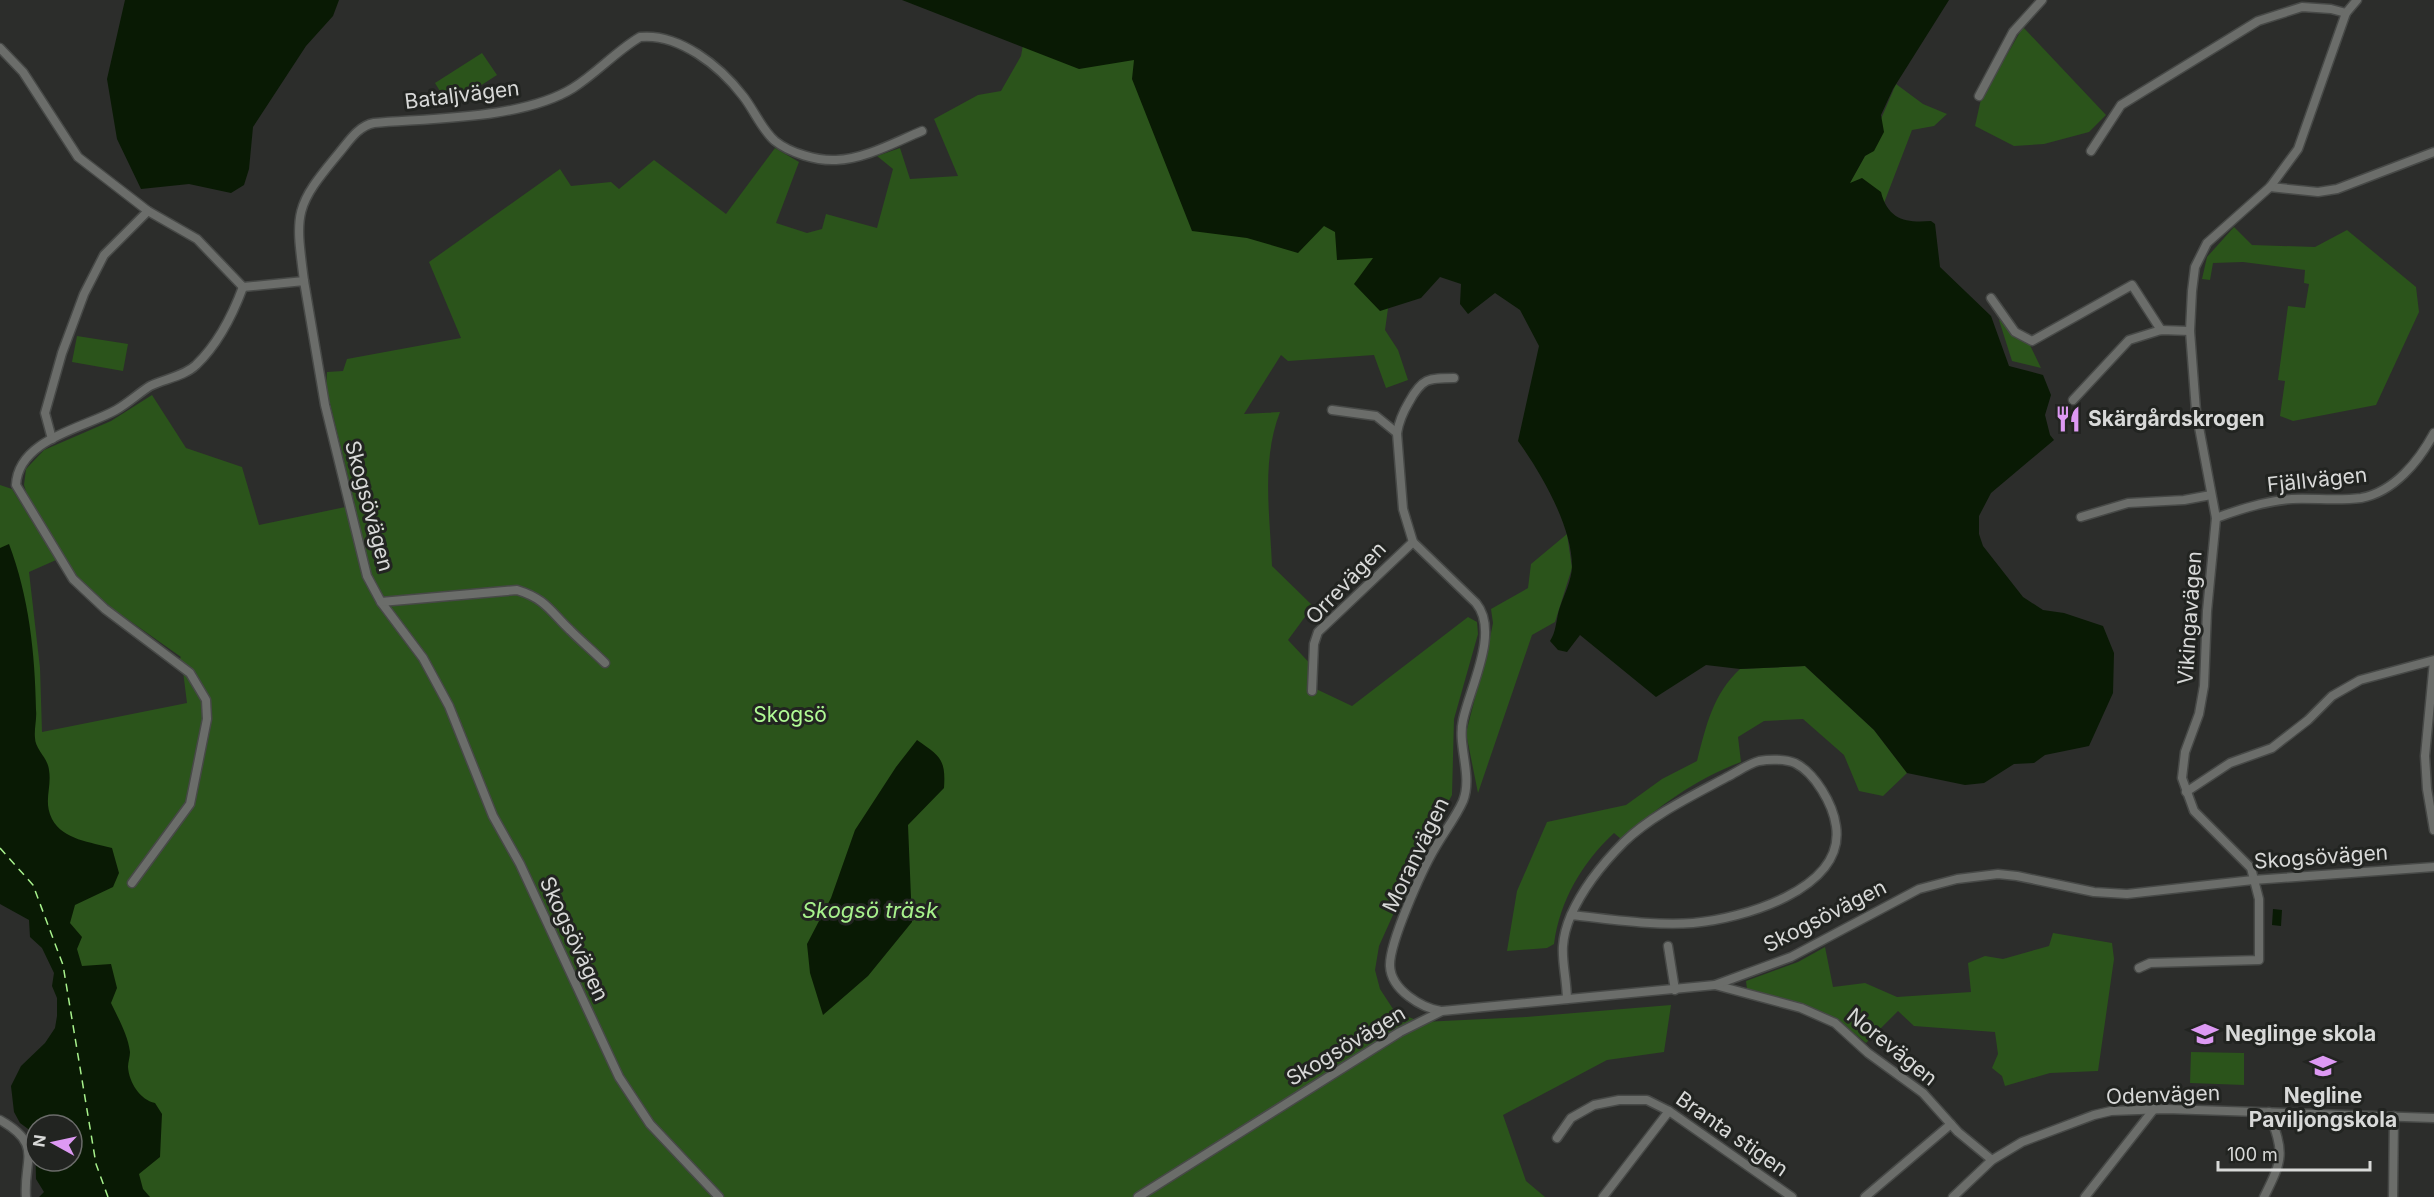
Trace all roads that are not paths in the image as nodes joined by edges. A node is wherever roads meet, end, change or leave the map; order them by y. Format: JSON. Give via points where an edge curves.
{"nodes":[{"id":1,"x":2042,"y":0,"type":"edge"},
{"id":2,"x":2357,"y":0,"type":"edge"},
{"id":3,"x":2346,"y":14,"type":"junction"},
{"id":4,"x":0,"y":48,"type":"edge"},
{"id":5,"x":1978,"y":96,"type":"dead end"},
{"id":6,"x":922,"y":131,"type":"dead end"},
{"id":7,"x":2091,"y":151,"type":"dead end"},
{"id":8,"x":2434,"y":152,"type":"edge"},
{"id":9,"x":2270,"y":187,"type":"junction"},
{"id":10,"x":148,"y":211,"type":"junction"},
{"id":11,"x":304,"y":281,"type":"junction"},
{"id":12,"x":243,"y":287,"type":"junction"},
{"id":13,"x":1991,"y":298,"type":"dead end"},
{"id":14,"x":2161,"y":330,"type":"junction"},
{"id":15,"x":2190,"y":330,"type":"junction"},
{"id":16,"x":1454,"y":378,"type":"dead end"},
{"id":17,"x":2073,"y":400,"type":"dead end"},
{"id":18,"x":1332,"y":410,"type":"dead end"},
{"id":19,"x":1397,"y":433,"type":"junction"},
{"id":20,"x":2434,"y":433,"type":"edge"},
{"id":21,"x":52,"y":439,"type":"junction"},
{"id":22,"x":2211,"y":495,"type":"junction"},
{"id":23,"x":2081,"y":517,"type":"dead end"},
{"id":24,"x":2216,"y":518,"type":"junction"},
{"id":25,"x":1413,"y":542,"type":"junction"},
{"id":26,"x":381,"y":602,"type":"junction"},
{"id":27,"x":2434,"y":660,"type":"edge"},
{"id":28,"x":605,"y":663,"type":"dead end"},
{"id":29,"x":1312,"y":691,"type":"dead end"},
{"id":30,"x":2186,"y":792,"type":"junction"},
{"id":31,"x":2434,"y":830,"type":"edge"},
{"id":32,"x":2434,"y":867,"type":"edge"},
{"id":33,"x":2253,"y":880,"type":"junction"},
{"id":34,"x":132,"y":883,"type":"dead end"},
{"id":35,"x":1571,"y":915,"type":"junction"},
{"id":36,"x":1668,"y":946,"type":"dead end"},
{"id":37,"x":2139,"y":968,"type":"dead end"},
{"id":38,"x":1716,"y":985,"type":"junction"},
{"id":39,"x":1675,"y":990,"type":"junction"},
{"id":40,"x":1567,"y":999,"type":"junction"},
{"id":41,"x":1442,"y":1011,"type":"junction"},
{"id":42,"x":2154,"y":1109,"type":"junction"},
{"id":43,"x":1670,"y":1111,"type":"junction"},
{"id":44,"x":2269,"y":1112,"type":"junction"},
{"id":45,"x":2394,"y":1116,"type":"junction"},
{"id":46,"x":2434,"y":1118,"type":"edge"},
{"id":47,"x":0,"y":1120,"type":"edge"},
{"id":48,"x":1951,"y":1124,"type":"junction"},
{"id":49,"x":1557,"y":1138,"type":"dead end"},
{"id":50,"x":1992,"y":1160,"type":"junction"},
{"id":51,"x":26,"y":1197,"type":"edge"},
{"id":52,"x":719,"y":1197,"type":"edge"},
{"id":53,"x":1138,"y":1197,"type":"edge"},
{"id":54,"x":1603,"y":1197,"type":"edge"},
{"id":55,"x":1792,"y":1197,"type":"edge"},
{"id":56,"x":1865,"y":1197,"type":"edge"},
{"id":57,"x":1953,"y":1197,"type":"edge"},
{"id":58,"x":2085,"y":1197,"type":"edge"},
{"id":59,"x":2264,"y":1197,"type":"edge"},
{"id":60,"x":2392,"y":1197,"type":"edge"}],
"edges":[{"from":1,"to":5,"type":"street","via":[[2013,32]]},
{"from":2,"to":3,"type":"street","name":"Vikingavägen"},
{"from":3,"to":7,"type":"street","via":[[2302,7],[2258,21],[2121,105]]},
{"from":3,"to":9,"type":"street","name":"Vikingavägen","via":[[2298,148]]},
{"from":4,"to":10,"type":"street","via":[[23,72],[78,157]]},
{"from":6,"to":11,"type":"street","name":"Bataljvägen","via":[[855,158],[834,160],[799,153],[775,141],[743,95],[706,62],[670,39],[640,37],[572,88],[543,102],[512,110],[374,123],[359,129],[302,204],[298,226]]},
{"from":8,"to":9,"type":"street","via":[[2337,189],[2318,192]]},
{"from":9,"to":15,"type":"street","name":"Vikingavägen","via":[[2207,243],[2198,257]]},
{"from":10,"to":12,"type":"street","via":[[197,239]]},
{"from":10,"to":21,"type":"street","via":[[104,255],[84,294],[45,413]]},
{"from":11,"to":12,"type":"street"},
{"from":11,"to":26,"type":"street","name":"Skogsövägen","via":[[338,462],[367,576]]},
{"from":12,"to":21,"type":"street","via":[[235,310],[195,367]]},
{"from":13,"to":14,"type":"street","via":[[2015,332],[2032,341],[2132,285]]},
{"from":14,"to":15,"type":"street"},
{"from":14,"to":17,"type":"street","via":[[2129,340]]},
{"from":15,"to":22,"type":"street","name":"Vikingavägen","via":[[2196,411]]},
{"from":16,"to":19,"type":"street","name":"Moranvägen","via":[[1432,378],[1418,384],[1398,422]]},
{"from":18,"to":19,"type":"street","via":[[1376,416]]},
{"from":19,"to":25,"type":"street","name":"Moranvägen","via":[[1403,509]]},
{"from":20,"to":24,"type":"street","name":"Fjällvägen","via":[[2417,461],[2377,493],[2360,498],[2289,499]]},
{"from":21,"to":34,"type":"street","via":[[26,457],[16,474],[15,485],[73,579],[105,609],[190,673],[206,700],[207,718],[190,804]]},
{"from":22,"to":23,"type":"street","via":[[2128,503]]},
{"from":22,"to":24,"type":"street","name":"Vikingavägen"},
{"from":24,"to":30,"type":"street","name":"Vikingavägen","via":[[2204,686],[2182,766]]},
{"from":25,"to":29,"type":"street","name":"Orrevägen","via":[[1318,632]]},
{"from":25,"to":41,"type":"street","name":"Moranvägen","via":[[1476,603],[1486,623],[1460,732],[1466,794],[1434,850],[1390,960],[1390,970],[1407,995],[1428,1009]]},
{"from":26,"to":28,"type":"street","via":[[518,590],[535,595],[550,606]]},
{"from":26,"to":52,"type":"street","name":"Skogsövägen","via":[[423,658],[449,706],[493,816],[520,864],[619,1077],[651,1124]]},
{"from":27,"to":30,"type":"street","via":[[2360,680],[2332,696],[2272,748],[2229,763]]},
{"from":27,"to":31,"type":"street","via":[[2425,756]]},
{"from":30,"to":33,"type":"street","name":"Vikingavägen","via":[[2194,811],[2246,860]]},
{"from":32,"to":33,"type":"street","name":"Skogsövägen"},
{"from":33,"to":37,"type":"street","name":"Vikingavägen","via":[[2259,899],[2259,960],[2150,963]]},
{"from":33,"to":38,"type":"street","name":"Skogsövägen","via":[[2111,894],[1998,874],[1948,880],[1896,900],[1791,957]]},
{"from":35,"to":35,"type":"street","via":[[1587,885],[1625,841],[1678,803],[1757,762],[1785,761],[1804,769],[1834,818],[1836,843],[1824,868],[1809,883],[1768,905],[1690,923]]},
{"from":35,"to":40,"type":"street","via":[[1561,944]]},
{"from":36,"to":39,"type":"street"},
{"from":38,"to":39,"type":"street","name":"Skogsövägen"},
{"from":38,"to":48,"type":"street","name":"Norevägen","via":[[1801,1008],[1835,1023],[1923,1093]]},
{"from":39,"to":40,"type":"street","name":"Skogsövägen"},
{"from":40,"to":41,"type":"street","name":"Skogsövägen"},
{"from":41,"to":53,"type":"street","name":"Skogsövägen","via":[[1383,1042]]},
{"from":42,"to":44,"type":"street","name":"Odenvägen"},
{"from":42,"to":50,"type":"street","name":"Odenvägen","via":[[2094,1115],[2022,1142]]},
{"from":42,"to":58,"type":"street"},
{"from":43,"to":49,"type":"street","name":"Branta stigen","via":[[1647,1100],[1594,1105],[1571,1118]]},
{"from":43,"to":54,"type":"street"},
{"from":43,"to":55,"type":"street","name":"Branta stigen"},
{"from":44,"to":45,"type":"street","name":"Odenvägen"},
{"from":44,"to":59,"type":"street","via":[[2281,1151]]},
{"from":45,"to":46,"type":"street","name":"Odenvägen"},
{"from":45,"to":60,"type":"street"},
{"from":47,"to":51,"type":"street","via":[[16,1129],[27,1146],[30,1162]]},
{"from":48,"to":50,"type":"street","name":"Norevägen"},
{"from":48,"to":56,"type":"street"},
{"from":50,"to":57,"type":"street","name":"Odenvägen"}]}
